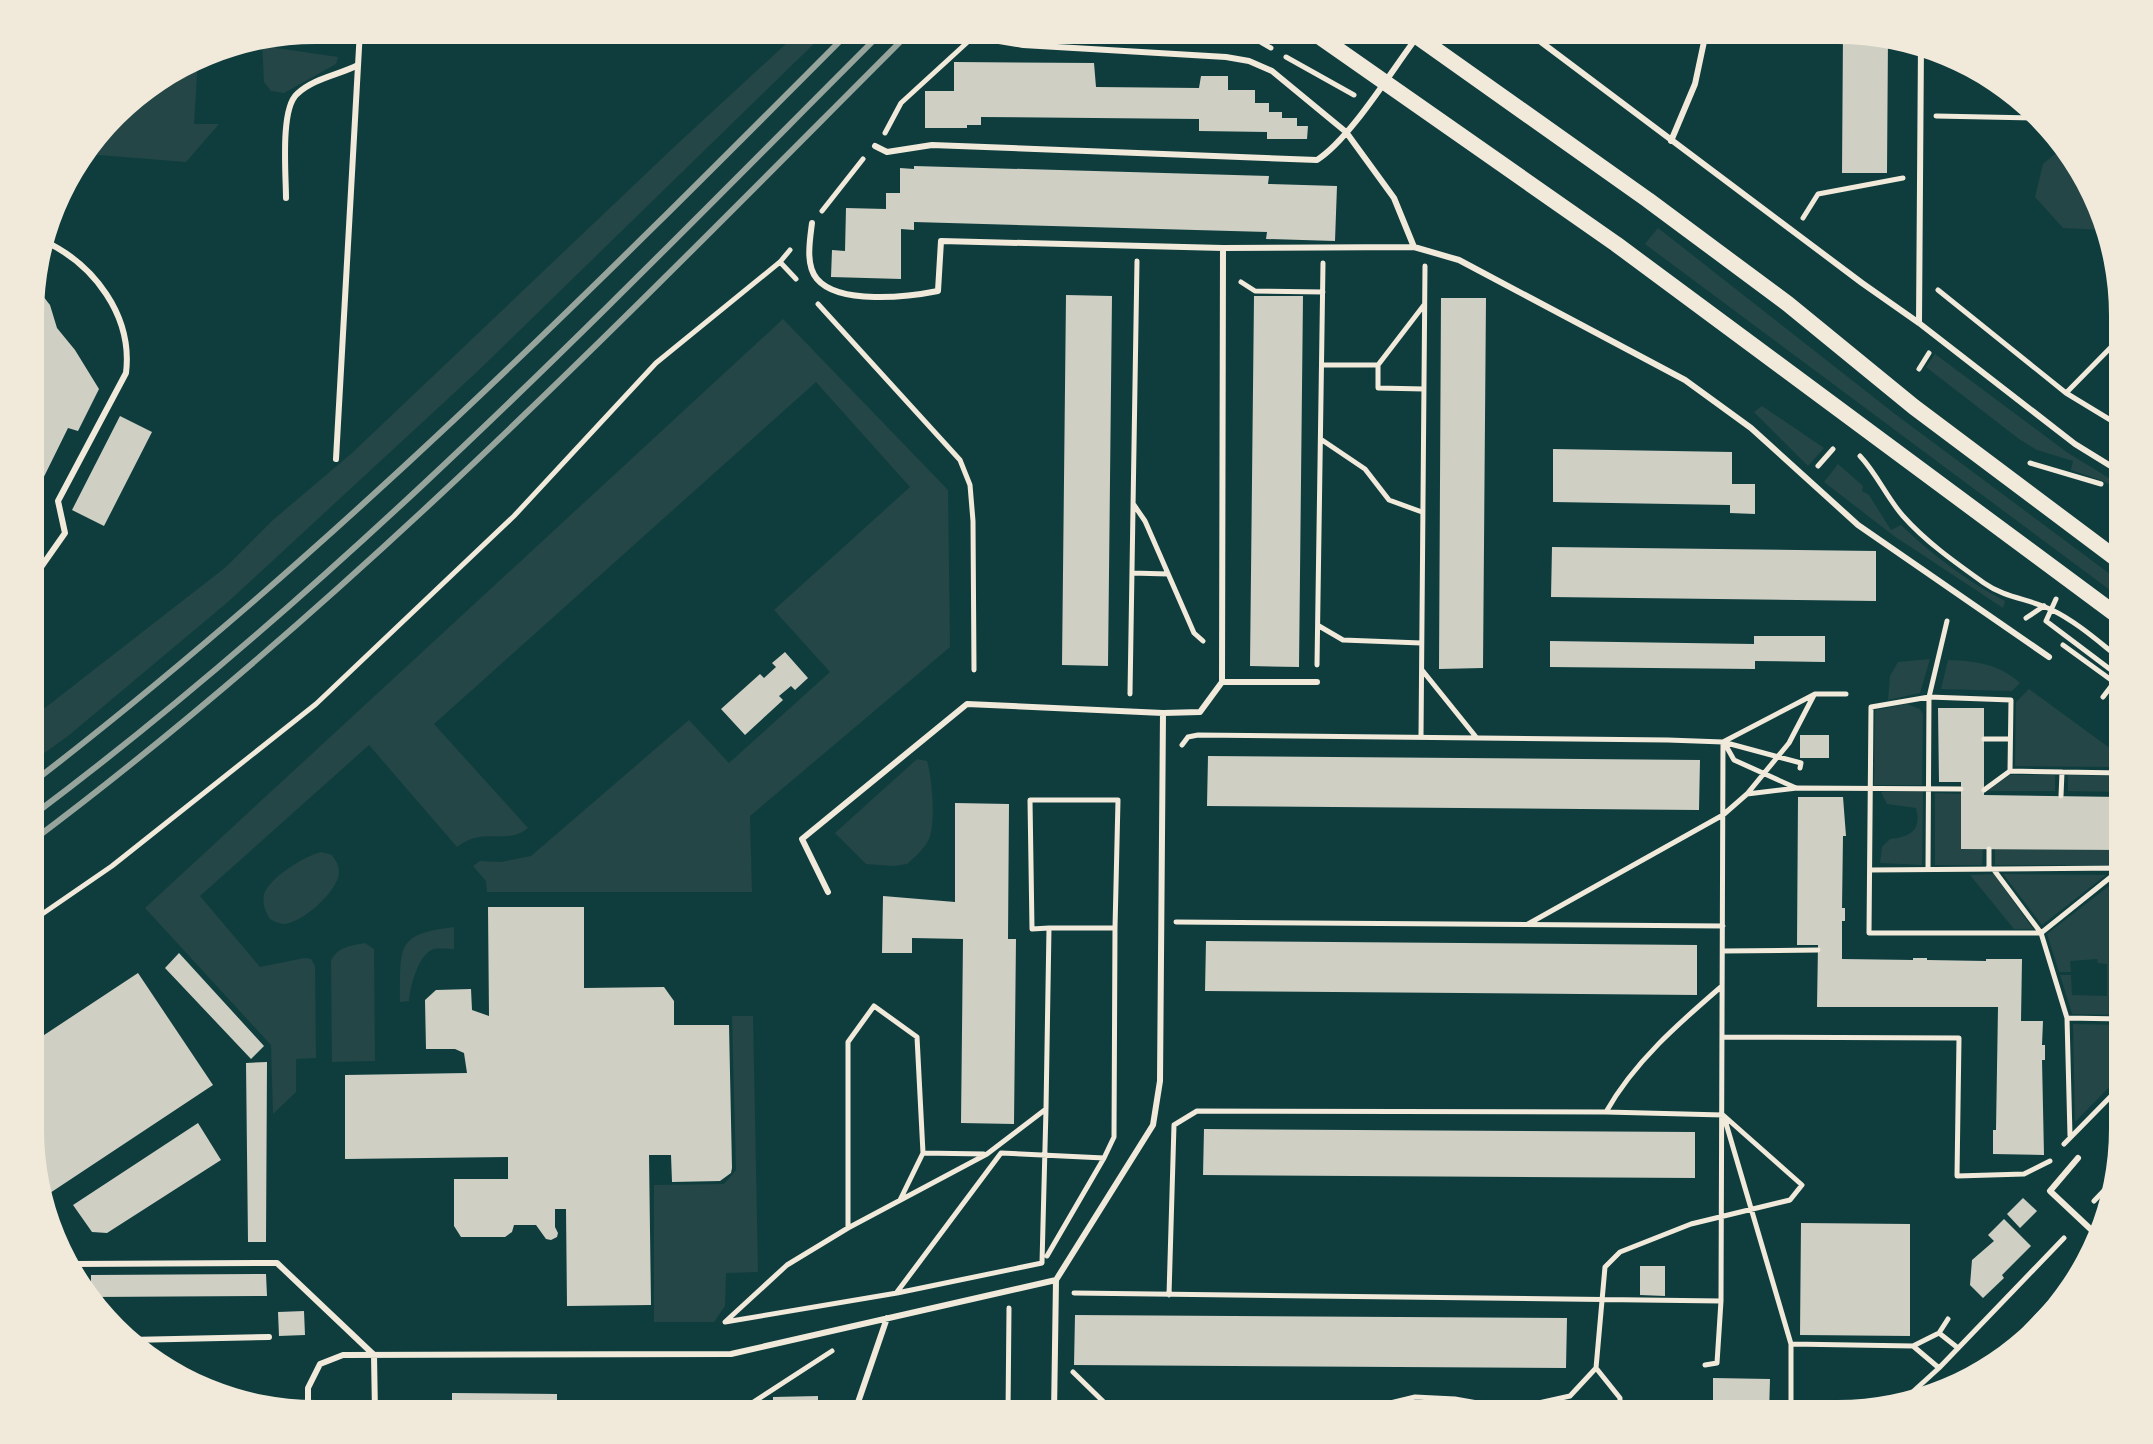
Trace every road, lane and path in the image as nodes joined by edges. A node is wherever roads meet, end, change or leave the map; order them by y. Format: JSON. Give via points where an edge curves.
{"nodes":[{"id":1,"x":359,"y":44,"type":"edge"},
{"id":2,"x":966,"y":44,"type":"edge"},
{"id":3,"x":1017,"y":44,"type":"edge"},
{"id":4,"x":1265,"y":44,"type":"edge"},
{"id":5,"x":1330,"y":44,"type":"edge"},
{"id":6,"x":1412,"y":44,"type":"edge"},
{"id":7,"x":1428,"y":44,"type":"edge"},
{"id":8,"x":1543,"y":44,"type":"edge"},
{"id":9,"x":1704,"y":44,"type":"edge"},
{"id":10,"x":1921,"y":58,"type":"edge"},
{"id":11,"x":358,"y":65,"type":"junction"},
{"id":12,"x":1363,"y":100,"type":"dead end"},
{"id":13,"x":1920,"y":115,"type":"junction"},
{"id":14,"x":2024,"y":118,"type":"edge"},
{"id":15,"x":1346,"y":132,"type":"junction"},
{"id":16,"x":1671,"y":141,"type":"junction"},
{"id":17,"x":875,"y":146,"type":"junction"},
{"id":18,"x":1907,"y":192,"type":"dead end"},
{"id":19,"x":286,"y":198,"type":"dead end"},
{"id":20,"x":1790,"y":209,"type":"dead end"},
{"id":21,"x":1803,"y":218,"type":"junction"},
{"id":22,"x":812,"y":223,"type":"junction"},
{"id":23,"x":1814,"y":227,"type":"dead end"},
{"id":24,"x":53,"y":245,"type":"edge"},
{"id":25,"x":1137,"y":246,"type":"junction"},
{"id":26,"x":1324,"y":247,"type":"junction"},
{"id":27,"x":1414,"y":247,"type":"junction"},
{"id":28,"x":1223,"y":248,"type":"junction"},
{"id":29,"x":1425,"y":251,"type":"junction"},
{"id":30,"x":780,"y":262,"type":"junction"},
{"id":31,"x":1223,"y":270,"type":"junction"},
{"id":32,"x":1919,"y":275,"type":"junction"},
{"id":33,"x":801,"y":285,"type":"dead end"},
{"id":34,"x":1323,"y":292,"type":"junction"},
{"id":35,"x":812,"y":297,"type":"dead end"},
{"id":36,"x":1425,"y":304,"type":"junction"},
{"id":37,"x":1919,"y":323,"type":"junction"},
{"id":38,"x":2108,"y":350,"type":"edge"},
{"id":39,"x":1322,"y":365,"type":"junction"},
{"id":40,"x":1378,"y":365,"type":"junction"},
{"id":41,"x":1424,"y":389,"type":"junction"},
{"id":42,"x":2066,"y":393,"type":"junction"},
{"id":43,"x":2108,"y":418,"type":"edge"},
{"id":44,"x":1321,"y":440,"type":"junction"},
{"id":45,"x":1833,"y":449,"type":"dead end"},
{"id":46,"x":1854,"y":451,"type":"dead end"},
{"id":47,"x":336,"y":459,"type":"dead end"},
{"id":48,"x":2023,"y":460,"type":"dead end"},
{"id":49,"x":2108,"y":464,"type":"edge"},
{"id":50,"x":1819,"y":465,"type":"dead end"},
{"id":51,"x":2106,"y":487,"type":"dead end"},
{"id":52,"x":1133,"y":505,"type":"junction"},
{"id":53,"x":1423,"y":512,"type":"junction"},
{"id":54,"x":2108,"y":552,"type":"edge"},
{"id":55,"x":44,"y":563,"type":"edge"},
{"id":56,"x":1132,"y":573,"type":"junction"},
{"id":57,"x":1168,"y":574,"type":"junction"},
{"id":58,"x":2056,"y":599,"type":"dead end"},
{"id":59,"x":2044,"y":606,"type":"junction"},
{"id":60,"x":2052,"y":609,"type":"junction"},
{"id":61,"x":2108,"y":609,"type":"edge"},
{"id":62,"x":2026,"y":618,"type":"dead end"},
{"id":63,"x":1947,"y":621,"type":"dead end"},
{"id":64,"x":1318,"y":625,"type":"junction"},
{"id":65,"x":1421,"y":643,"type":"junction"},
{"id":66,"x":2108,"y":650,"type":"edge"},
{"id":67,"x":1222,"y":655,"type":"junction"},
{"id":68,"x":2049,"y":657,"type":"dead end"},
{"id":69,"x":2108,"y":668,"type":"edge"},
{"id":70,"x":1421,"y":669,"type":"junction"},
{"id":71,"x":974,"y":670,"type":"dead end"},
{"id":72,"x":1222,"y":682,"type":"junction"},
{"id":73,"x":1317,"y":682,"type":"joint"},
{"id":74,"x":2108,"y":690,"type":"edge"},
{"id":75,"x":1815,"y":694,"type":"junction"},
{"id":76,"x":1846,"y":694,"type":"dead end"},
{"id":77,"x":1929,"y":697,"type":"junction"},
{"id":78,"x":2103,"y":697,"type":"dead end"},
{"id":79,"x":1130,"y":711,"type":"junction"},
{"id":80,"x":1163,"y":713,"type":"junction"},
{"id":81,"x":1421,"y":737,"type":"junction"},
{"id":82,"x":1477,"y":738,"type":"junction"},
{"id":83,"x":1984,"y":739,"type":"dead end"},
{"id":84,"x":2010,"y":739,"type":"junction"},
{"id":85,"x":1723,"y":742,"type":"junction"},
{"id":86,"x":1178,"y":752,"type":"dead end"},
{"id":87,"x":1777,"y":757,"type":"junction"},
{"id":88,"x":1800,"y":768,"type":"dead end"},
{"id":89,"x":2010,"y":771,"type":"junction"},
{"id":90,"x":2062,"y":772,"type":"junction"},
{"id":91,"x":2108,"y":773,"type":"edge"},
{"id":92,"x":1763,"y":774,"type":"junction"},
{"id":93,"x":1797,"y":788,"type":"junction"},
{"id":94,"x":1871,"y":788,"type":"junction"},
{"id":95,"x":1930,"y":788,"type":"junction"},
{"id":96,"x":1961,"y":789,"type":"dead end"},
{"id":97,"x":1984,"y":790,"type":"dead end"},
{"id":98,"x":1747,"y":794,"type":"junction"},
{"id":99,"x":2061,"y":796,"type":"dead end"},
{"id":100,"x":1723,"y":815,"type":"junction"},
{"id":101,"x":1989,"y":849,"type":"dead end"},
{"id":102,"x":2108,"y":868,"type":"edge"},
{"id":103,"x":1928,"y":869,"type":"junction"},
{"id":104,"x":1991,"y":869,"type":"junction"},
{"id":105,"x":1870,"y":870,"type":"junction"},
{"id":106,"x":2108,"y":879,"type":"edge"},
{"id":107,"x":828,"y":892,"type":"dead end"},
{"id":108,"x":44,"y":913,"type":"edge"},
{"id":109,"x":1163,"y":922,"type":"junction"},
{"id":110,"x":1527,"y":924,"type":"junction"},
{"id":111,"x":1723,"y":926,"type":"junction"},
{"id":112,"x":1049,"y":928,"type":"junction"},
{"id":113,"x":1115,"y":928,"type":"junction"},
{"id":114,"x":2041,"y":933,"type":"junction"},
{"id":115,"x":1818,"y":950,"type":"dead end"},
{"id":116,"x":1723,"y":951,"type":"junction"},
{"id":117,"x":1722,"y":986,"type":"junction"},
{"id":118,"x":2067,"y":1018,"type":"junction"},
{"id":119,"x":2108,"y":1019,"type":"edge"},
{"id":120,"x":1722,"y":1037,"type":"junction"},
{"id":121,"x":2108,"y":1099,"type":"edge"},
{"id":122,"x":1046,"y":1109,"type":"junction"},
{"id":123,"x":1606,"y":1112,"type":"junction"},
{"id":124,"x":1723,"y":1115,"type":"junction"},
{"id":125,"x":2070,"y":1137,"type":"junction"},
{"id":126,"x":923,"y":1153,"type":"junction"},
{"id":127,"x":1001,"y":1153,"type":"junction"},
{"id":128,"x":987,"y":1154,"type":"junction"},
{"id":129,"x":1044,"y":1155,"type":"junction"},
{"id":130,"x":1104,"y":1158,"type":"junction"},
{"id":131,"x":2078,"y":1158,"type":"dead end"},
{"id":132,"x":2101,"y":1194,"type":"edge"},
{"id":133,"x":899,"y":1201,"type":"junction"},
{"id":134,"x":2094,"y":1201,"type":"dead end"},
{"id":135,"x":1751,"y":1209,"type":"junction"},
{"id":136,"x":1723,"y":1217,"type":"junction"},
{"id":137,"x":848,"y":1228,"type":"junction"},
{"id":138,"x":2090,"y":1228,"type":"edge"},
{"id":139,"x":2064,"y":1238,"type":"dead end"},
{"id":140,"x":1042,"y":1263,"type":"junction"},
{"id":141,"x":81,"y":1264,"type":"edge"},
{"id":142,"x":1078,"y":1279,"type":"dead end"},
{"id":143,"x":1056,"y":1280,"type":"junction"},
{"id":144,"x":897,"y":1293,"type":"junction"},
{"id":145,"x":1169,"y":1295,"type":"junction"},
{"id":146,"x":1601,"y":1300,"type":"junction"},
{"id":147,"x":1721,"y":1301,"type":"junction"},
{"id":148,"x":1009,"y":1302,"type":"dead end"},
{"id":149,"x":887,"y":1318,"type":"junction"},
{"id":150,"x":1948,"y":1319,"type":"dead end"},
{"id":151,"x":1939,"y":1333,"type":"junction"},
{"id":152,"x":269,"y":1337,"type":"dead end"},
{"id":153,"x":145,"y":1340,"type":"edge"},
{"id":154,"x":1791,"y":1344,"type":"junction"},
{"id":155,"x":841,"y":1346,"type":"dead end"},
{"id":156,"x":1913,"y":1346,"type":"junction"},
{"id":157,"x":1958,"y":1348,"type":"junction"},
{"id":158,"x":374,"y":1355,"type":"junction"},
{"id":159,"x":1705,"y":1365,"type":"dead end"},
{"id":160,"x":1596,"y":1368,"type":"junction"},
{"id":161,"x":1939,"y":1368,"type":"junction"},
{"id":162,"x":1069,"y":1384,"type":"dead end"},
{"id":163,"x":1917,"y":1388,"type":"edge"},
{"id":164,"x":1101,"y":1399,"type":"edge"},
{"id":165,"x":1406,"y":1399,"type":"edge"},
{"id":166,"x":1456,"y":1399,"type":"edge"},
{"id":167,"x":1556,"y":1399,"type":"edge"},
{"id":168,"x":1620,"y":1399,"type":"edge"},
{"id":169,"x":1791,"y":1399,"type":"edge"},
{"id":170,"x":308,"y":1400,"type":"edge"},
{"id":171,"x":375,"y":1400,"type":"edge"},
{"id":172,"x":757,"y":1400,"type":"edge"},
{"id":173,"x":859,"y":1400,"type":"edge"},
{"id":174,"x":1008,"y":1400,"type":"edge"},
{"id":175,"x":1054,"y":1400,"type":"edge"}],
"edges":[{"from":1,"to":11,"type":"lane"},
{"from":2,"to":17,"type":"path","via":[[901,103]]},
{"from":3,"to":15,"type":"lane","via":[[1249,61],[1272,71]]},
{"from":4,"to":12,"type":"path"},
{"from":5,"to":61,"type":"main road","via":[[1616,244]]},
{"from":6,"to":15,"type":"lane"},
{"from":7,"to":54,"type":"main road","via":[[1788,304],[1914,407]]},
{"from":8,"to":16,"type":"lane"},
{"from":9,"to":16,"type":"lane","via":[[1695,84]]},
{"from":10,"to":13,"type":"lane"},
{"from":11,"to":19,"type":"lane","via":[[295,95],[287,112]]},
{"from":11,"to":47,"type":"lane"},
{"from":13,"to":14,"type":"path"},
{"from":13,"to":32,"type":"lane"},
{"from":15,"to":17,"type":"lane","via":[[1317,160],[932,145],[887,152]]},
{"from":15,"to":27,"type":"lane","via":[[1394,198]]},
{"from":16,"to":37,"type":"lane"},
{"from":17,"to":22,"type":"path"},
{"from":18,"to":21,"type":"path","via":[[1907,177],[1818,194]]},
{"from":20,"to":21,"type":"path"},
{"from":21,"to":23,"type":"path"},
{"from":22,"to":25,"type":"lane","via":[[809,258],[816,278],[838,292],[904,298],[938,291],[941,241]]},
{"from":22,"to":30,"type":"path"},
{"from":24,"to":55,"type":"lane","via":[[105,289],[128,354],[126,373],[58,501],[65,533]]},
{"from":25,"to":28,"type":"lane"},
{"from":25,"to":52,"type":"path"},
{"from":26,"to":27,"type":"lane"},
{"from":26,"to":28,"type":"lane"},
{"from":26,"to":34,"type":"path"},
{"from":27,"to":29,"type":"lane"},
{"from":28,"to":31,"type":"lane"},
{"from":29,"to":36,"type":"path"},
{"from":29,"to":68,"type":"lane","via":[[1459,260],[1685,380],[1751,428],[1858,525]]},
{"from":30,"to":33,"type":"path"},
{"from":30,"to":108,"type":"path","via":[[656,363],[514,516],[316,704],[112,866]]},
{"from":31,"to":34,"type":"path","via":[[1255,291]]},
{"from":31,"to":67,"type":"lane"},
{"from":32,"to":37,"type":"lane"},
{"from":32,"to":42,"type":"path"},
{"from":34,"to":39,"type":"path"},
{"from":35,"to":71,"type":"path","via":[[960,460],[970,485],[973,521]]},
{"from":36,"to":40,"type":"path"},
{"from":36,"to":41,"type":"path"},
{"from":37,"to":49,"type":"lane"},
{"from":38,"to":42,"type":"path"},
{"from":39,"to":40,"type":"path"},
{"from":39,"to":44,"type":"path"},
{"from":40,"to":41,"type":"path","via":[[1378,388]]},
{"from":41,"to":53,"type":"path"},
{"from":42,"to":43,"type":"path"},
{"from":44,"to":53,"type":"path","via":[[1365,469],[1389,500]]},
{"from":44,"to":64,"type":"path"},
{"from":45,"to":50,"type":"path"},
{"from":46,"to":59,"type":"path","via":[[1919,533],[1987,585]]},
{"from":48,"to":51,"type":"path"},
{"from":52,"to":56,"type":"path"},
{"from":52,"to":57,"type":"path"},
{"from":53,"to":65,"type":"path"},
{"from":56,"to":57,"type":"path"},
{"from":56,"to":79,"type":"path"},
{"from":57,"to":67,"type":"path","via":[[1194,633]]},
{"from":58,"to":60,"type":"path"},
{"from":59,"to":60,"type":"path"},
{"from":59,"to":62,"type":"path"},
{"from":60,"to":66,"type":"path"},
{"from":60,"to":69,"type":"path","via":[[2046,621]]},
{"from":63,"to":77,"type":"path"},
{"from":64,"to":65,"type":"path","via":[[1343,640]]},
{"from":64,"to":73,"type":"path"},
{"from":65,"to":70,"type":"path"},
{"from":67,"to":72,"type":"lane"},
{"from":70,"to":81,"type":"path"},
{"from":70,"to":82,"type":"path"},
{"from":72,"to":73,"type":"lane"},
{"from":72,"to":80,"type":"lane","via":[[1200,712]]},
{"from":74,"to":78,"type":"path"},
{"from":75,"to":76,"type":"path"},
{"from":75,"to":85,"type":"path"},
{"from":75,"to":87,"type":"path"},
{"from":77,"to":84,"type":"path","via":[[2011,700]]},
{"from":77,"to":94,"type":"path","via":[[1871,707]]},
{"from":77,"to":95,"type":"path"},
{"from":79,"to":80,"type":"lane"},
{"from":79,"to":107,"type":"lane","via":[[967,704],[802,839]]},
{"from":80,"to":109,"type":"lane"},
{"from":81,"to":82,"type":"path"},
{"from":81,"to":86,"type":"path","via":[[1198,735],[1188,737]]},
{"from":82,"to":85,"type":"path"},
{"from":83,"to":84,"type":"path"},
{"from":84,"to":89,"type":"path"},
{"from":85,"to":87,"type":"path"},
{"from":85,"to":92,"type":"path","via":[[1734,760]]},
{"from":85,"to":100,"type":"path"},
{"from":87,"to":88,"type":"path","via":[[1801,763]]},
{"from":87,"to":92,"type":"path"},
{"from":89,"to":90,"type":"path"},
{"from":89,"to":97,"type":"path"},
{"from":90,"to":91,"type":"path"},
{"from":90,"to":99,"type":"path"},
{"from":92,"to":93,"type":"path"},
{"from":92,"to":98,"type":"path"},
{"from":93,"to":94,"type":"path"},
{"from":93,"to":98,"type":"path"},
{"from":94,"to":95,"type":"path"},
{"from":94,"to":105,"type":"path"},
{"from":95,"to":96,"type":"path"},
{"from":95,"to":103,"type":"path"},
{"from":98,"to":100,"type":"path"},
{"from":100,"to":110,"type":"path"},
{"from":100,"to":111,"type":"path"},
{"from":101,"to":104,"type":"path"},
{"from":102,"to":104,"type":"path"},
{"from":103,"to":104,"type":"path"},
{"from":103,"to":105,"type":"path"},
{"from":104,"to":114,"type":"path"},
{"from":105,"to":114,"type":"path","via":[[1869,933]]},
{"from":106,"to":114,"type":"path"},
{"from":109,"to":110,"type":"path"},
{"from":109,"to":143,"type":"lane","via":[[1160,1081],[1153,1125]]},
{"from":110,"to":111,"type":"path"},
{"from":111,"to":116,"type":"path"},
{"from":112,"to":113,"type":"path"},
{"from":112,"to":113,"type":"path","via":[[1032,929],[1030,800],[1118,800]]},
{"from":112,"to":122,"type":"path"},
{"from":113,"to":130,"type":"path","via":[[1114,1137]]},
{"from":114,"to":118,"type":"path"},
{"from":115,"to":116,"type":"path"},
{"from":116,"to":117,"type":"path"},
{"from":117,"to":120,"type":"path"},
{"from":117,"to":123,"type":"path","via":[[1671,1030]]},
{"from":118,"to":119,"type":"path"},
{"from":118,"to":125,"type":"path"},
{"from":120,"to":124,"type":"path"},
{"from":120,"to":125,"type":"path","via":[[1959,1038],[1957,1176],[2024,1174],[2049,1162]]},
{"from":121,"to":125,"type":"path"},
{"from":122,"to":128,"type":"path"},
{"from":122,"to":129,"type":"path"},
{"from":123,"to":124,"type":"path"},
{"from":123,"to":145,"type":"path","via":[[1197,1111],[1174,1125]]},
{"from":124,"to":135,"type":"path"},
{"from":124,"to":135,"type":"path","via":[[1802,1185],[1790,1200]]},
{"from":124,"to":136,"type":"path"},
{"from":126,"to":128,"type":"path"},
{"from":126,"to":133,"type":"path"},
{"from":126,"to":137,"type":"path","via":[[917,1037],[874,1006],[848,1042]]},
{"from":127,"to":128,"type":"path"},
{"from":127,"to":129,"type":"path"},
{"from":127,"to":144,"type":"path"},
{"from":128,"to":133,"type":"path"},
{"from":129,"to":130,"type":"path"},
{"from":129,"to":140,"type":"path"},
{"from":130,"to":140,"type":"path"},
{"from":131,"to":138,"type":"lane","via":[[2050,1191]]},
{"from":132,"to":134,"type":"path"},
{"from":133,"to":137,"type":"path"},
{"from":135,"to":136,"type":"path"},
{"from":135,"to":154,"type":"path"},
{"from":136,"to":146,"type":"path","via":[[1678,1228],[1620,1252],[1605,1267]]},
{"from":136,"to":147,"type":"path"},
{"from":137,"to":144,"type":"path","via":[[787,1265],[725,1322]]},
{"from":139,"to":157,"type":"path"},
{"from":140,"to":144,"type":"path"},
{"from":141,"to":158,"type":"lane","via":[[277,1263]]},
{"from":142,"to":145,"type":"path","via":[[1070,1292]]},
{"from":143,"to":149,"type":"lane"},
{"from":143,"to":175,"type":"lane"},
{"from":145,"to":146,"type":"path"},
{"from":146,"to":147,"type":"path"},
{"from":146,"to":160,"type":"path"},
{"from":147,"to":159,"type":"path","via":[[1717,1363]]},
{"from":148,"to":174,"type":"path"},
{"from":149,"to":158,"type":"lane","via":[[731,1354]]},
{"from":149,"to":173,"type":"lane"},
{"from":150,"to":151,"type":"path"},
{"from":151,"to":156,"type":"path"},
{"from":151,"to":157,"type":"path"},
{"from":152,"to":153,"type":"lane"},
{"from":154,"to":156,"type":"path"},
{"from":154,"to":169,"type":"path"},
{"from":155,"to":172,"type":"path"},
{"from":156,"to":161,"type":"path"},
{"from":157,"to":161,"type":"path"},
{"from":158,"to":170,"type":"lane","via":[[343,1355],[320,1364]]},
{"from":158,"to":171,"type":"lane"},
{"from":160,"to":167,"type":"path","via":[[1570,1396]]},
{"from":160,"to":168,"type":"path"},
{"from":161,"to":163,"type":"path"},
{"from":162,"to":164,"type":"path","via":[[1069,1368]]},
{"from":165,"to":166,"type":"path"}]}
